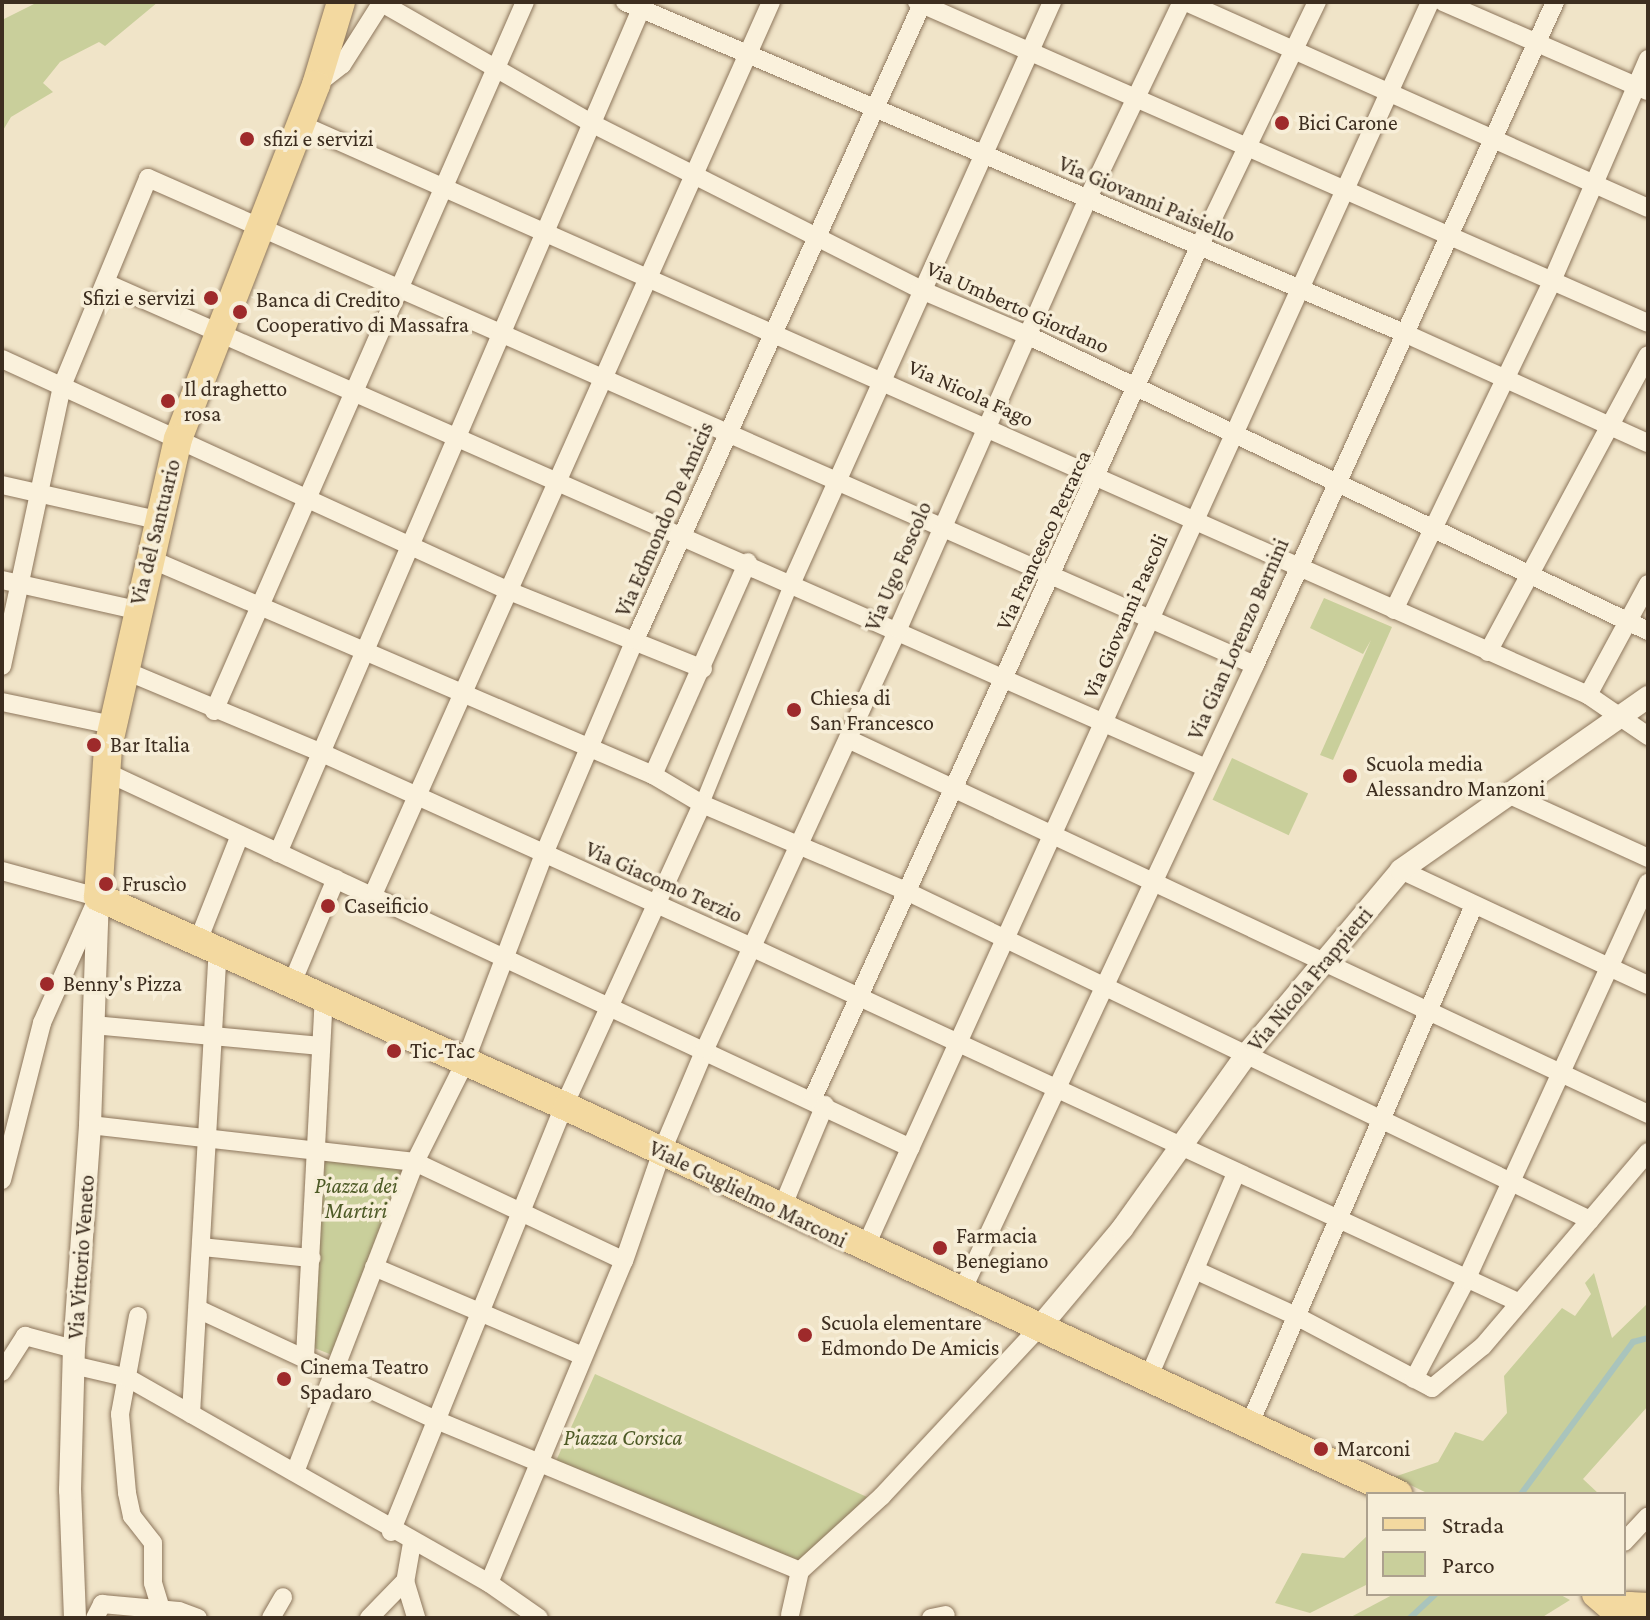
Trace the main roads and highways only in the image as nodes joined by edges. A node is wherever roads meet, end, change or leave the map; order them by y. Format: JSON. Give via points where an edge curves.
{"nodes":[{"id":1,"x":341,"y":2,"type":"edge"},
{"id":2,"x":98,"y":897,"type":"joint"},
{"id":3,"x":1391,"y":1491,"type":"edge"},
{"id":4,"x":1598,"y":1596,"type":"edge"},
{"id":5,"x":1648,"y":1607,"type":"edge"},
{"id":6,"x":1620,"y":1616,"type":"edge"}],
"edges":[{"from":1,"to":2,"type":"main road","name":"Via del Santuario","via":[[316,85],[178,439],[112,725]]},
{"from":2,"to":3,"type":"main road","name":"Viale Guglielmo Marconi","via":[[567,1107],[864,1250]]},
{"from":4,"to":6,"type":"main road"},
{"from":5,"to":6,"type":"main road","via":[[1629,1606]]}]}
